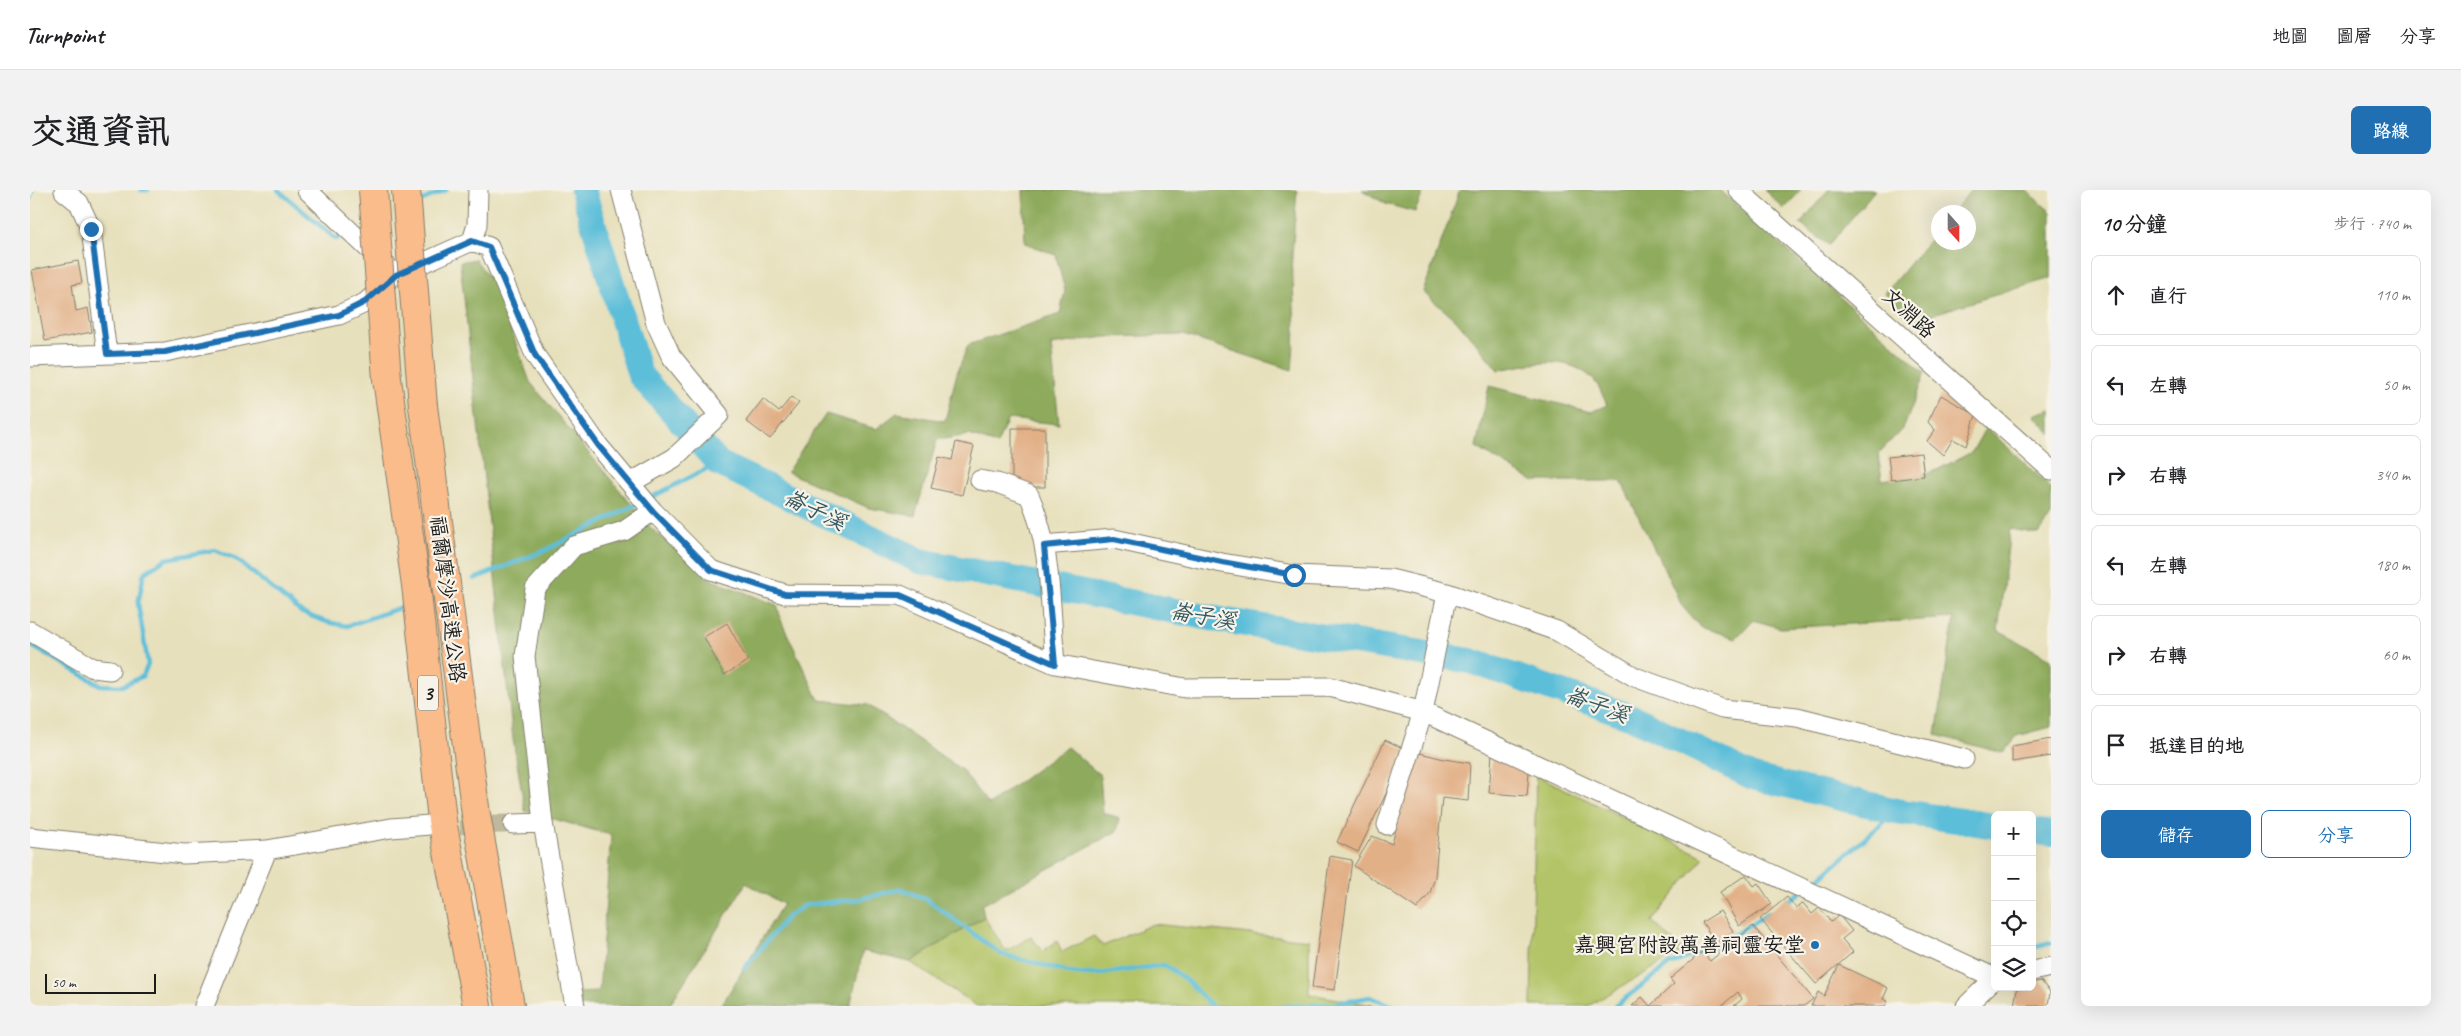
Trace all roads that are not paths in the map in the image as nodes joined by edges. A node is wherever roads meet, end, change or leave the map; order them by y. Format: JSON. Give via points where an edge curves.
{"nodes":[{"id":1,"x":64,"y":190,"type":"edge"},
{"id":2,"x":307,"y":190,"type":"edge"},
{"id":3,"x":373,"y":190,"type":"edge"},
{"id":4,"x":406,"y":190,"type":"edge"},
{"id":5,"x":478,"y":190,"type":"edge"},
{"id":6,"x":621,"y":190,"type":"edge"},
{"id":7,"x":1738,"y":190,"type":"edge"},
{"id":8,"x":472,"y":241,"type":"junction"},
{"id":9,"x":396,"y":275,"type":"junction"},
{"id":10,"x":107,"y":354,"type":"junction"},
{"id":11,"x":30,"y":357,"type":"edge"},
{"id":12,"x":2051,"y":470,"type":"edge"},
{"id":13,"x":980,"y":480,"type":"dead end"},
{"id":14,"x":630,"y":483,"type":"junction"},
{"id":15,"x":653,"y":511,"type":"junction"},
{"id":16,"x":1044,"y":546,"type":"junction"},
{"id":17,"x":1446,"y":593,"type":"junction"},
{"id":18,"x":30,"y":631,"type":"edge"},
{"id":19,"x":1055,"y":664,"type":"junction"},
{"id":20,"x":110,"y":670,"type":"dead end"},
{"id":21,"x":1423,"y":712,"type":"junction"},
{"id":22,"x":1964,"y":759,"type":"dead end"},
{"id":23,"x":542,"y":823,"type":"junction"},
{"id":24,"x":513,"y":824,"type":"tunnel mouth"},
{"id":25,"x":430,"y":825,"type":"tunnel mouth"},
{"id":26,"x":1387,"y":825,"type":"dead end"},
{"id":27,"x":30,"y":837,"type":"edge"},
{"id":28,"x":267,"y":850,"type":"junction"},
{"id":29,"x":2051,"y":967,"type":"edge"},
{"id":30,"x":2036,"y":970,"type":"edge"},
{"id":31,"x":1991,"y":976,"type":"edge"},
{"id":32,"x":1991,"y":982,"type":"edge"},
{"id":33,"x":204,"y":1006,"type":"edge"},
{"id":34,"x":477,"y":1006,"type":"edge"},
{"id":35,"x":510,"y":1006,"type":"edge"},
{"id":36,"x":575,"y":1006,"type":"edge"},
{"id":37,"x":1966,"y":1006,"type":"edge"}],
"edges":[{"from":1,"to":10,"type":"street","via":[[79,203],[91,229]]},
{"from":2,"to":9,"type":"street"},
{"from":3,"to":34,"type":"highway","name":"福爾摩沙高速公路","number":"3","bridge":true,"via":[[387,379],[416,585],[442,820]]},
{"from":4,"to":35,"type":"highway","name":"福爾摩沙高速公路","number":"3","bridge":true,"via":[[422,406],[476,815]]},
{"from":5,"to":8,"type":"street"},
{"from":6,"to":14,"type":"street","via":[[656,323],[671,356],[719,415],[674,458]]},
{"from":7,"to":12,"type":"street","name":"文淵路"},
{"from":8,"to":9,"type":"street"},
{"from":8,"to":14,"type":"street","via":[[489,247],[535,355],[598,445]]},
{"from":9,"to":10,"type":"street","via":[[365,302],[339,315],[165,352]]},
{"from":10,"to":11,"type":"street"},
{"from":13,"to":16,"type":"street","via":[[1029,495],[1039,516]]},
{"from":14,"to":15,"type":"street"},
{"from":15,"to":19,"type":"street","via":[[711,570],[785,594],[900,595]]},
{"from":15,"to":23,"type":"street","via":[[624,531],[574,546],[535,589],[525,656]]},
{"from":16,"to":17,"type":"street","via":[[1114,539],[1294,575],[1390,579]]},
{"from":16,"to":19,"type":"street"},
{"from":17,"to":21,"type":"street"},
{"from":17,"to":22,"type":"street","via":[[1557,631],[1635,677],[1722,709],[1797,717]]},
{"from":18,"to":20,"type":"street","via":[[93,668]]},
{"from":19,"to":21,"type":"street","via":[[1185,688],[1330,687]]},
{"from":21,"to":26,"type":"street"},
{"from":21,"to":31,"type":"street"},
{"from":23,"to":24,"type":"street"},
{"from":23,"to":36,"type":"street"},
{"from":25,"to":28,"type":"street","via":[[391,828]]},
{"from":27,"to":28,"type":"street","via":[[184,854]]},
{"from":28,"to":33,"type":"street"},
{"from":29,"to":30,"type":"street"},
{"from":32,"to":37,"type":"street"}]}
